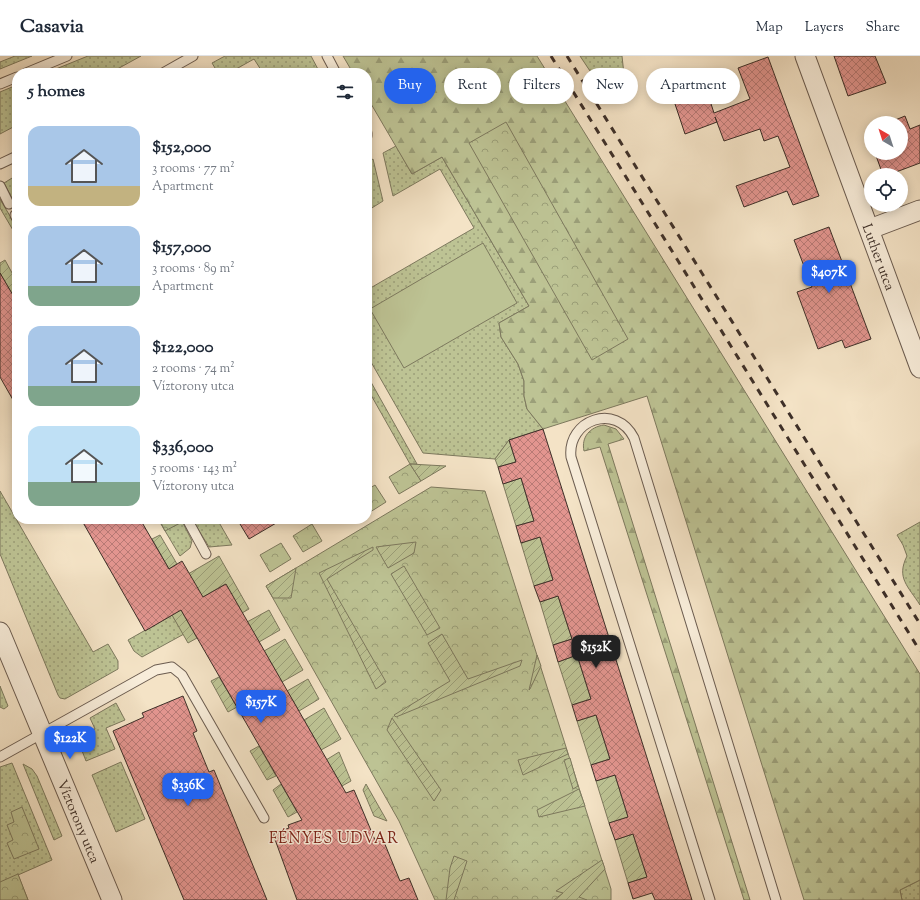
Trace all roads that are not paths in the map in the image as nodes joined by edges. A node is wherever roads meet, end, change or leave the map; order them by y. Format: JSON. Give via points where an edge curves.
{"nodes":[{"id":1,"x":67,"y":56,"type":"edge"},
{"id":2,"x":193,"y":56,"type":"edge"},
{"id":3,"x":327,"y":56,"type":"edge"},
{"id":4,"x":805,"y":56,"type":"edge"},
{"id":5,"x":38,"y":68,"type":"edge"},
{"id":6,"x":172,"y":68,"type":"edge"},
{"id":7,"x":333,"y":68,"type":"edge"},
{"id":8,"x":12,"y":79,"type":"edge"},
{"id":9,"x":0,"y":84,"type":"edge"},
{"id":10,"x":12,"y":158,"type":"edge"},
{"id":11,"x":0,"y":164,"type":"edge"},
{"id":12,"x":0,"y":186,"type":"edge"},
{"id":13,"x":9,"y":204,"type":"dead end"},
{"id":14,"x":920,"y":210,"type":"edge"},
{"id":15,"x":870,"y":229,"type":"junction"},
{"id":16,"x":920,"y":368,"type":"edge"},
{"id":17,"x":190,"y":524,"type":"edge"},
{"id":18,"x":206,"y":554,"type":"dead end"},
{"id":19,"x":0,"y":632,"type":"edge"},
{"id":20,"x":42,"y":734,"type":"junction"},
{"id":21,"x":0,"y":757,"type":"edge"},
{"id":22,"x":264,"y":818,"type":"dead end"},
{"id":23,"x":112,"y":900,"type":"edge"},
{"id":24,"x":710,"y":900,"type":"edge"},
{"id":25,"x":776,"y":900,"type":"edge"}],
"edges":[{"from":1,"to":5,"type":"lane"},
{"from":2,"to":6,"type":"lane"},
{"from":3,"to":7,"type":"lane"},
{"from":4,"to":15,"type":"street","name":"Luther utca"},
{"from":8,"to":9,"type":"lane"},
{"from":10,"to":11,"type":"lane"},
{"from":12,"to":13,"type":"lane"},
{"from":14,"to":15,"type":"street"},
{"from":15,"to":16,"type":"street","name":"Luther utca"},
{"from":17,"to":18,"type":"lane"},
{"from":19,"to":20,"type":"street","name":"Víztorony utca"},
{"from":20,"to":21,"type":"lane"},
{"from":20,"to":22,"type":"lane","via":[[156,670],[172,667],[182,675]]},
{"from":20,"to":23,"type":"street","name":"Víztorony utca"},
{"from":24,"to":25,"type":"lane","via":[[571,457],[570,444],[576,433],[584,425],[599,419],[619,421],[628,428],[634,438]]}]}
